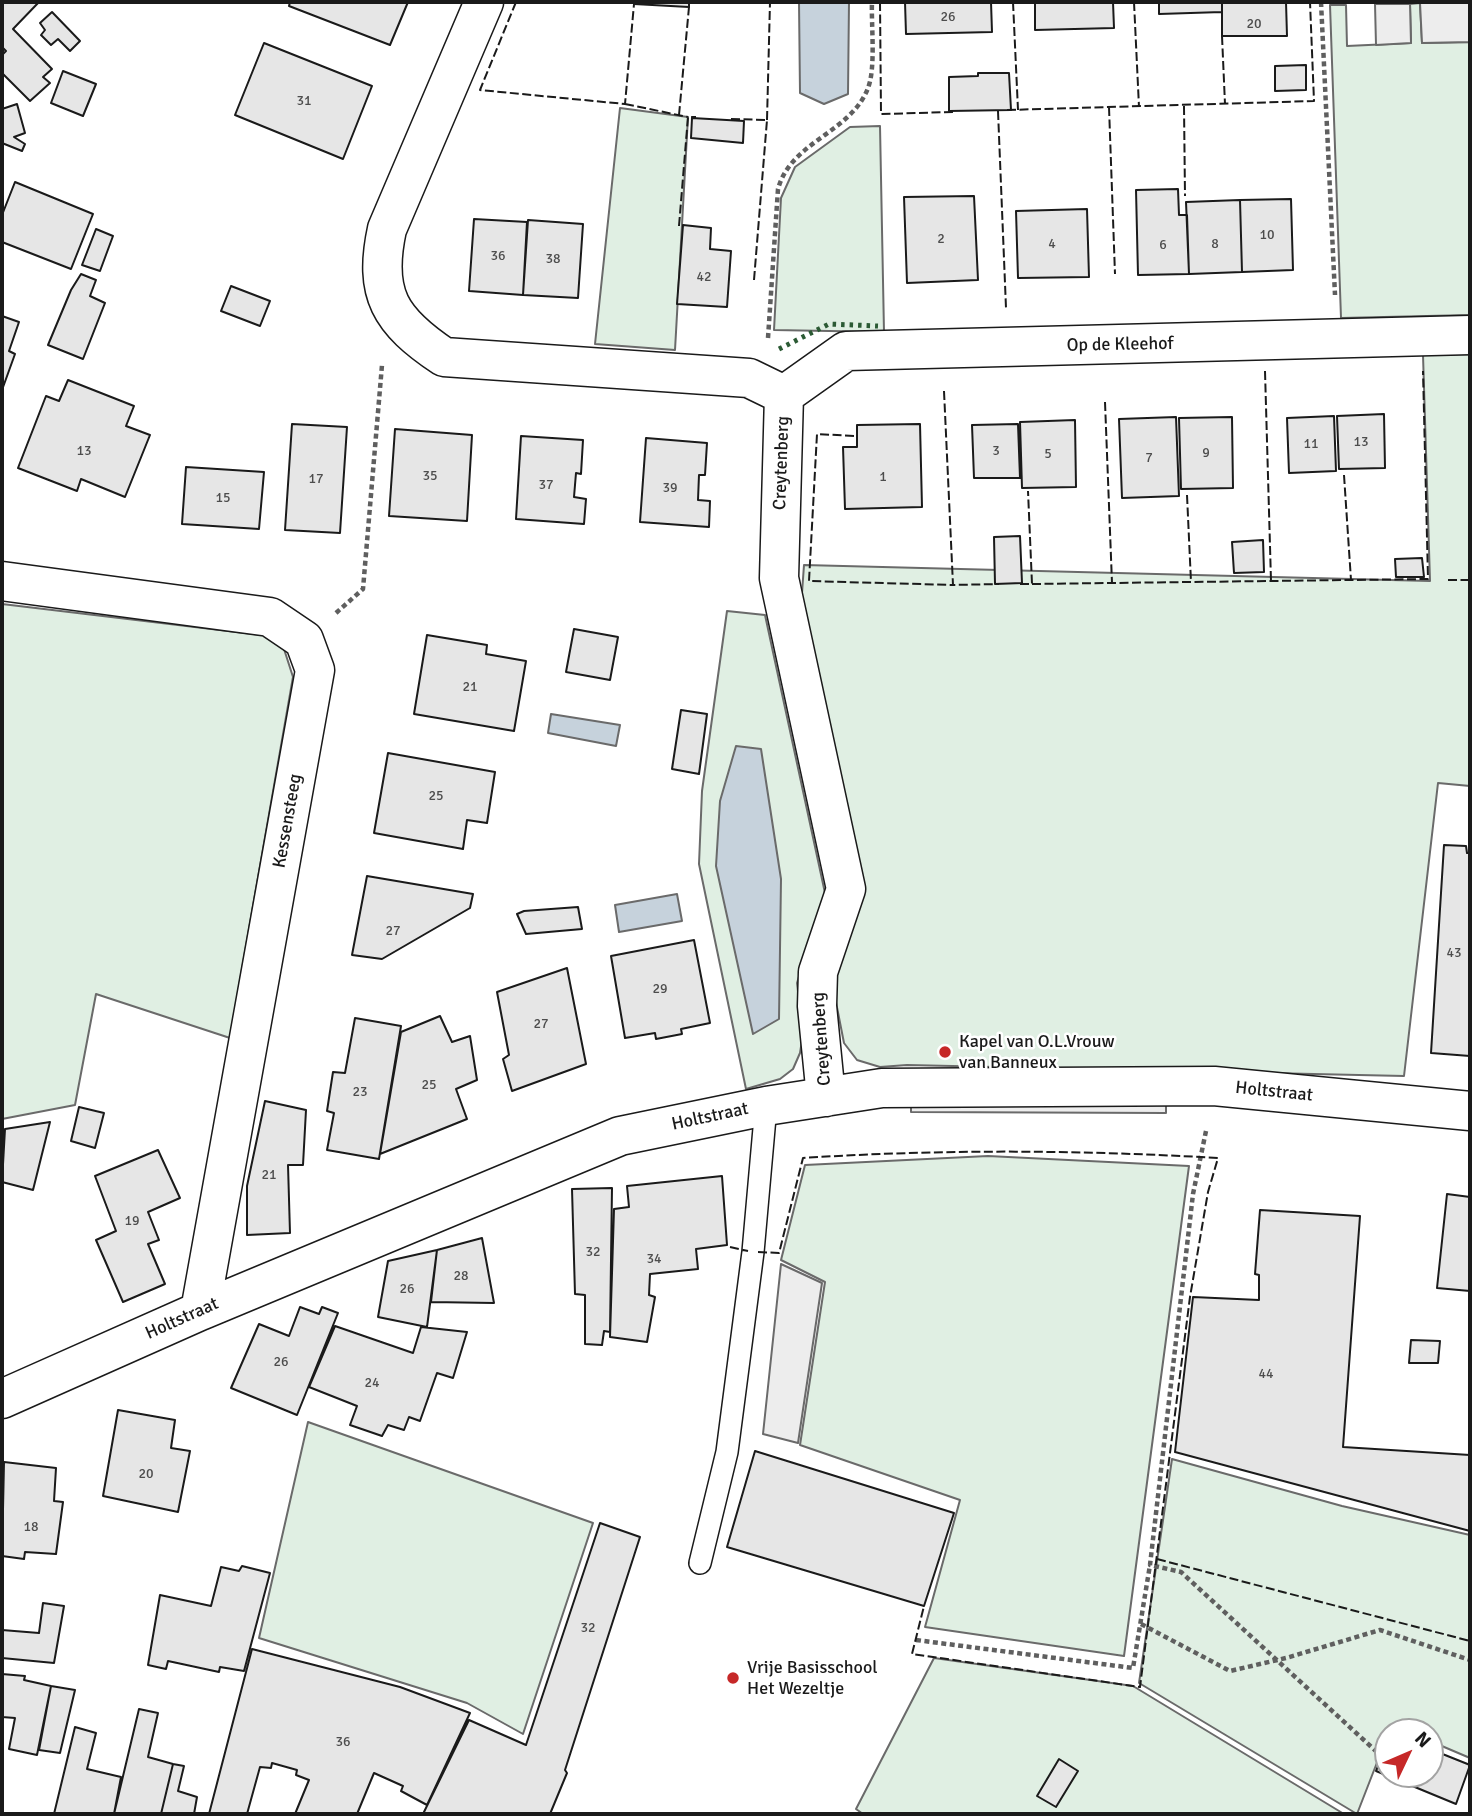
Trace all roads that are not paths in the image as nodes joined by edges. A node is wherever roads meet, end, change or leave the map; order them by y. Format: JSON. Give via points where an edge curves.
{"nodes":[{"id":1,"x":484,"y":2,"type":"edge"},
{"id":2,"x":1470,"y":335,"type":"edge"},
{"id":3,"x":772,"y":389,"type":"junction"},
{"id":4,"x":2,"y":581,"type":"edge"},
{"id":5,"x":827,"y":1097,"type":"junction"},
{"id":6,"x":766,"y":1106,"type":"junction"},
{"id":7,"x":1470,"y":1111,"type":"edge"},
{"id":8,"x":200,"y":1311,"type":"junction"},
{"id":9,"x":2,"y":1399,"type":"edge"},
{"id":10,"x":700,"y":1563,"type":"dead end"}],
"edges":[{"from":1,"to":3,"type":"street","via":[[387,229],[380,263],[384,292],[412,336],[444,357],[750,377]]},
{"from":2,"to":3,"type":"street","name":"Op de Kleehof","via":[[846,351]]},
{"from":3,"to":5,"type":"street","name":"Creytenberg","via":[[779,578],[846,889],[818,972]]},
{"from":4,"to":8,"type":"street","name":"Kessensteeg","via":[[270,617],[304,640],[314,670]]},
{"from":5,"to":6,"type":"street","name":"Holtstraat"},
{"from":5,"to":7,"type":"street","name":"Holtstraat","via":[[882,1088],[1214,1086]]},
{"from":6,"to":8,"type":"street","name":"Holtstraat","via":[[620,1136]]},
{"from":6,"to":10,"type":"lane","via":[[727,1452]]},
{"from":8,"to":9,"type":"street","name":"Holtstraat"}]}
